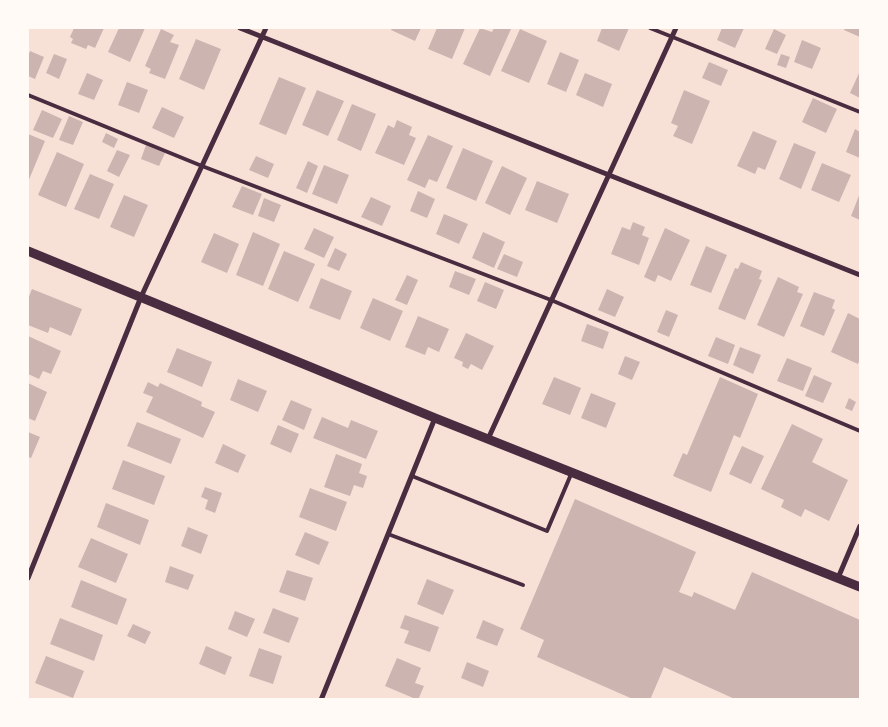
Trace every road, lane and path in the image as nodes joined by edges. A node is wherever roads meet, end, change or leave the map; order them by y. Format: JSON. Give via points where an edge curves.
{"nodes":[{"id":1,"x":240,"y":28,"type":"edge"},
{"id":2,"x":266,"y":28,"type":"edge"},
{"id":3,"x":650,"y":28,"type":"edge"},
{"id":4,"x":676,"y":28,"type":"edge"},
{"id":5,"x":262,"y":36,"type":"junction"},
{"id":6,"x":672,"y":36,"type":"junction"},
{"id":7,"x":28,"y":95,"type":"edge"},
{"id":8,"x":860,"y":112,"type":"edge"},
{"id":9,"x":202,"y":166,"type":"junction"},
{"id":10,"x":609,"y":174,"type":"junction"},
{"id":11,"x":28,"y":251,"type":"edge"},
{"id":12,"x":860,"y":274,"type":"edge"},
{"id":13,"x":141,"y":297,"type":"junction"},
{"id":14,"x":551,"y":300,"type":"junction"},
{"id":15,"x":435,"y":418,"type":"junction"},
{"id":16,"x":860,"y":431,"type":"edge"},
{"id":17,"x":488,"y":438,"type":"junction"},
{"id":18,"x":572,"y":472,"type":"junction"},
{"id":19,"x":412,"y":476,"type":"junction"},
{"id":20,"x":860,"y":526,"type":"edge"},
{"id":21,"x":388,"y":534,"type":"junction"},
{"id":22,"x":28,"y":578,"type":"edge"},
{"id":23,"x":838,"y":578,"type":"junction"},
{"id":24,"x":523,"y":585,"type":"dead end"},
{"id":25,"x":860,"y":587,"type":"edge"},
{"id":26,"x":320,"y":700,"type":"edge"}],
"edges":[{"from":1,"to":5,"type":"street"},
{"from":2,"to":5,"type":"street"},
{"from":3,"to":6,"type":"lane"},
{"from":4,"to":6,"type":"street"},
{"from":5,"to":9,"type":"street"},
{"from":5,"to":10,"type":"street"},
{"from":6,"to":8,"type":"lane"},
{"from":6,"to":10,"type":"street"},
{"from":7,"to":9,"type":"lane"},
{"from":9,"to":13,"type":"street"},
{"from":9,"to":14,"type":"lane"},
{"from":10,"to":12,"type":"street"},
{"from":10,"to":14,"type":"street"},
{"from":11,"to":13,"type":"street"},
{"from":13,"to":15,"type":"street"},
{"from":13,"to":22,"type":"street"},
{"from":14,"to":16,"type":"lane"},
{"from":14,"to":17,"type":"street"},
{"from":15,"to":17,"type":"street"},
{"from":15,"to":19,"type":"street"},
{"from":17,"to":18,"type":"street"},
{"from":18,"to":19,"type":"lane","via":[[547,531]]},
{"from":18,"to":23,"type":"street"},
{"from":19,"to":21,"type":"street"},
{"from":20,"to":23,"type":"street"},
{"from":21,"to":24,"type":"lane"},
{"from":21,"to":26,"type":"street"},
{"from":23,"to":25,"type":"street"}]}
